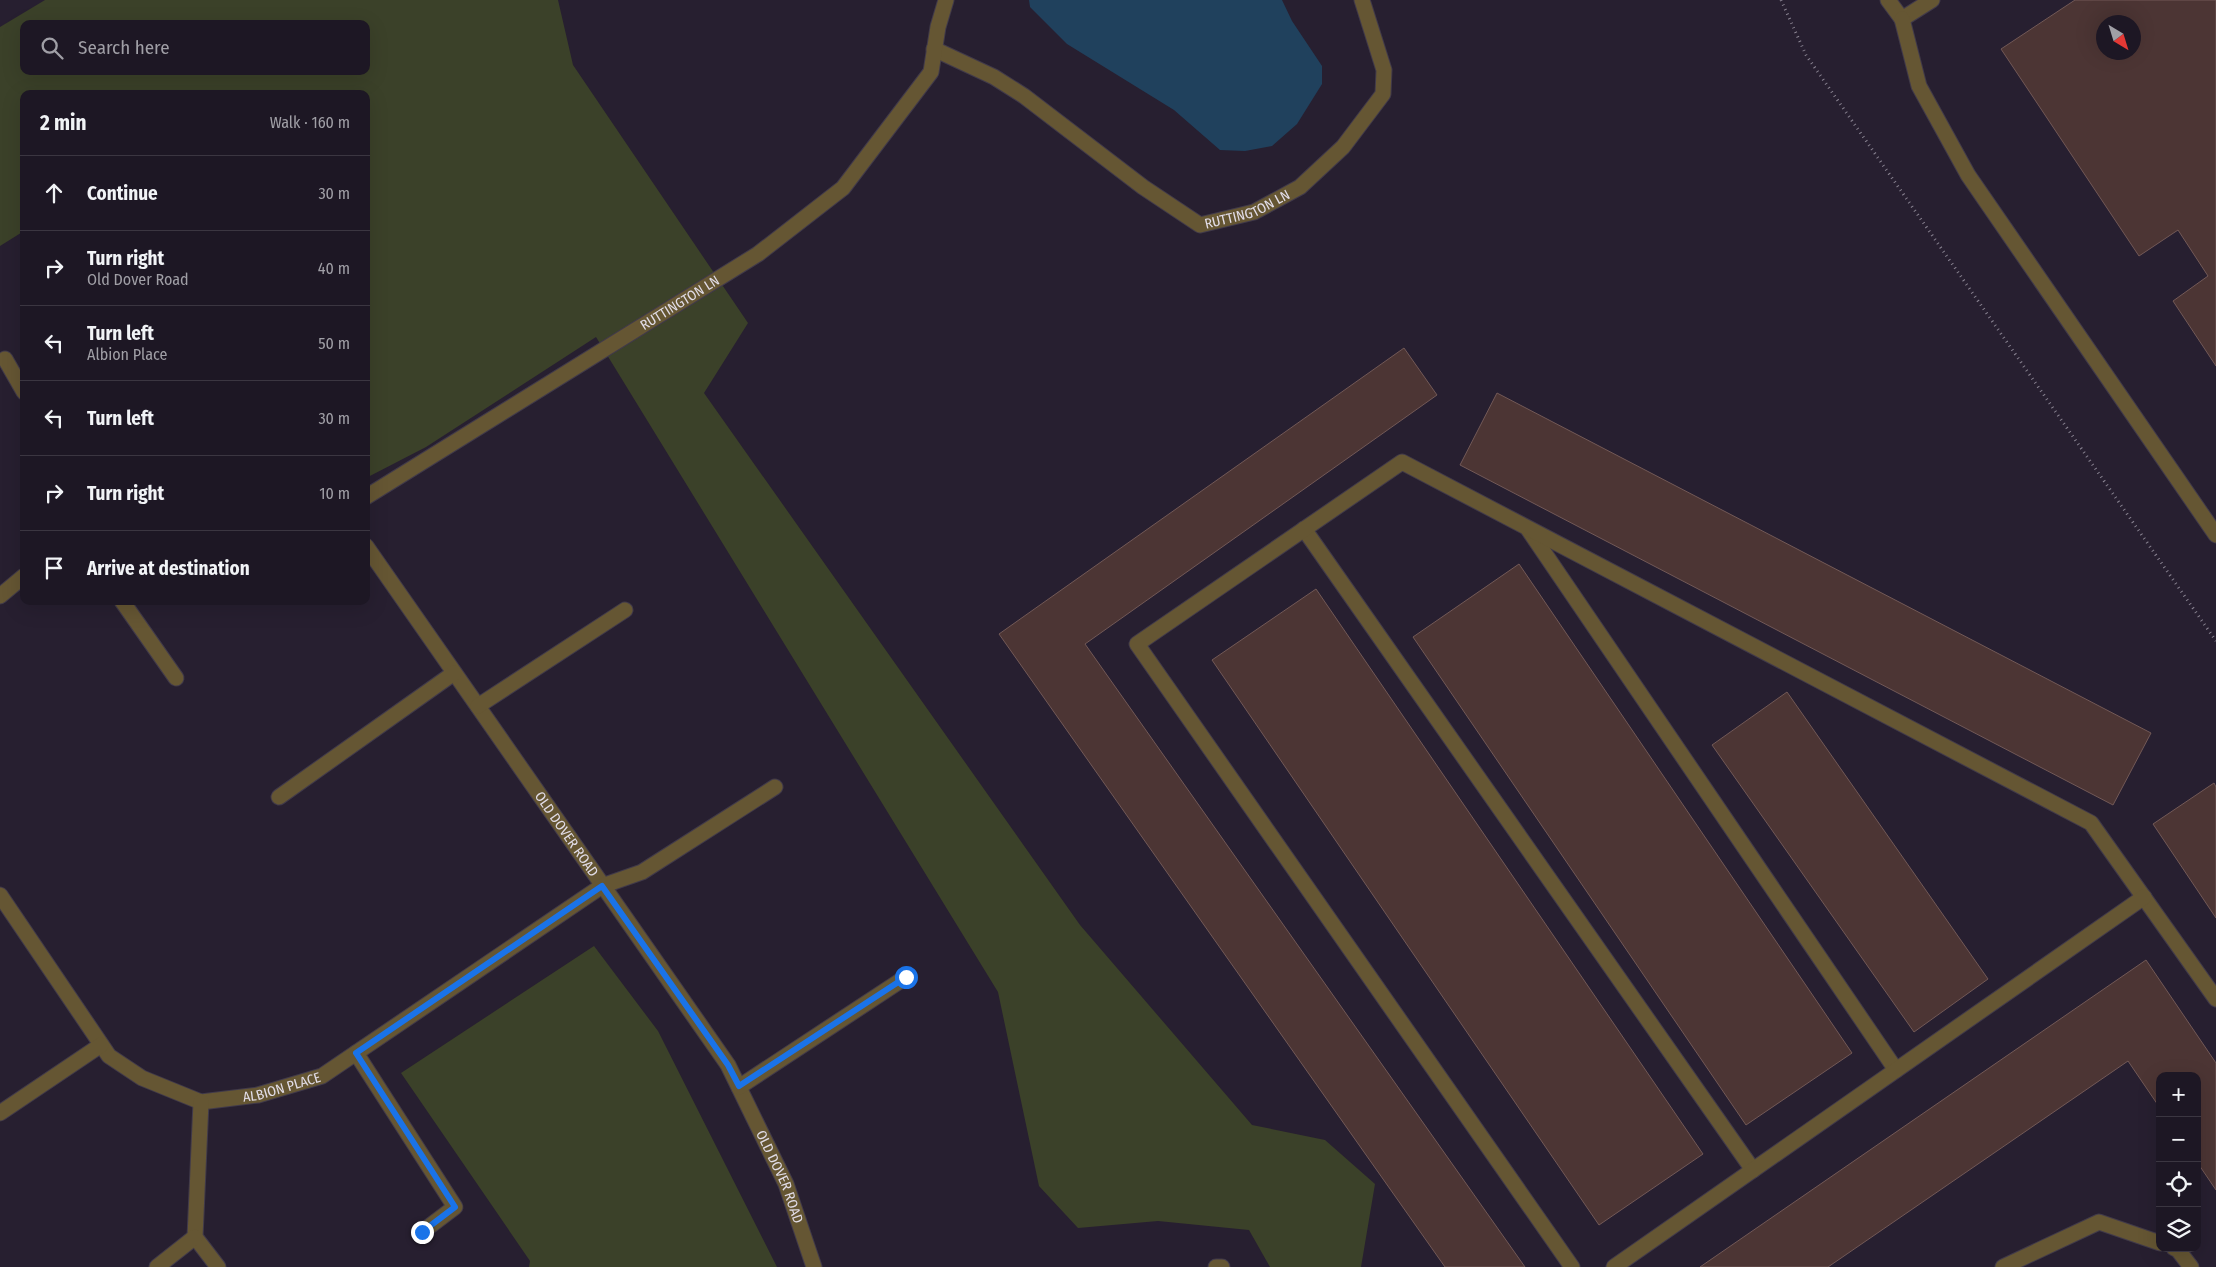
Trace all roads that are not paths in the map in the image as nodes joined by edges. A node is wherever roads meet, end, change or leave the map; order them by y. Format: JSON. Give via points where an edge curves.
{"nodes":[{"id":1,"x":946,"y":0,"type":"edge"},
{"id":2,"x":1362,"y":0,"type":"edge"},
{"id":3,"x":1888,"y":0,"type":"edge"},
{"id":4,"x":1932,"y":0,"type":"edge"},
{"id":5,"x":1902,"y":20,"type":"junction"},
{"id":6,"x":934,"y":49,"type":"junction"},
{"id":7,"x":5,"y":359,"type":"dead end"},
{"id":8,"x":20,"y":385,"type":"edge"},
{"id":9,"x":370,"y":495,"type":"edge"},
{"id":10,"x":1526,"y":527,"type":"junction"},
{"id":11,"x":1304,"y":529,"type":"junction"},
{"id":12,"x":2216,"y":535,"type":"edge"},
{"id":13,"x":370,"y":552,"type":"edge"},
{"id":14,"x":20,"y":579,"type":"edge"},
{"id":15,"x":0,"y":596,"type":"edge"},
{"id":16,"x":125,"y":605,"type":"edge"},
{"id":17,"x":625,"y":610,"type":"dead end"},
{"id":18,"x":454,"y":673,"type":"junction"},
{"id":19,"x":176,"y":678,"type":"dead end"},
{"id":20,"x":478,"y":706,"type":"junction"},
{"id":21,"x":775,"y":787,"type":"dead end"},
{"id":22,"x":279,"y":797,"type":"dead end"},
{"id":23,"x":602,"y":886,"type":"junction"},
{"id":24,"x":0,"y":896,"type":"edge"},
{"id":25,"x":2144,"y":897,"type":"junction"},
{"id":26,"x":906,"y":977,"type":"dead end"},
{"id":27,"x":2216,"y":999,"type":"edge"},
{"id":28,"x":101,"y":1045,"type":"junction"},
{"id":29,"x":356,"y":1053,"type":"junction"},
{"id":30,"x":1896,"y":1070,"type":"junction"},
{"id":31,"x":739,"y":1086,"type":"junction"},
{"id":32,"x":201,"y":1102,"type":"junction"},
{"id":33,"x":0,"y":1114,"type":"edge"},
{"id":34,"x":1753,"y":1170,"type":"junction"},
{"id":35,"x":422,"y":1232,"type":"dead end"},
{"id":36,"x":195,"y":1237,"type":"junction"},
{"id":37,"x":2156,"y":1242,"type":"edge"},
{"id":38,"x":2180,"y":1252,"type":"edge"},
{"id":39,"x":157,"y":1267,"type":"edge"},
{"id":40,"x":218,"y":1267,"type":"edge"},
{"id":41,"x":814,"y":1267,"type":"edge"},
{"id":42,"x":1216,"y":1267,"type":"edge"},
{"id":43,"x":1222,"y":1267,"type":"edge"},
{"id":44,"x":1572,"y":1267,"type":"edge"},
{"id":45,"x":1614,"y":1267,"type":"edge"},
{"id":46,"x":2002,"y":1267,"type":"edge"},
{"id":47,"x":2191,"y":1267,"type":"edge"}],
"edges":[{"from":1,"to":6,"type":"street","name":"RUTTINGTON LN"},
{"from":2,"to":6,"type":"street","name":"RUTTINGTON LN","via":[[1384,70],[1383,94],[1344,147],[1300,187],[1254,212],[1200,225],[1143,187],[1024,96],[994,77]]},
{"from":3,"to":5,"type":"street"},
{"from":4,"to":5,"type":"street"},
{"from":5,"to":12,"type":"street","via":[[1919,86],[1968,174]]},
{"from":6,"to":9,"type":"street","name":"RUTTINGTON LN","via":[[930,72],[843,188],[758,254]]},
{"from":7,"to":8,"type":"street"},
{"from":10,"to":11,"type":"street","via":[[1402,462]]},
{"from":10,"to":25,"type":"street","via":[[2091,823]]},
{"from":10,"to":30,"type":"street"},
{"from":11,"to":34,"type":"street"},
{"from":11,"to":44,"type":"street","via":[[1137,644]]},
{"from":13,"to":18,"type":"street","name":"OLD DOVER ROAD"},
{"from":14,"to":15,"type":"street"},
{"from":16,"to":19,"type":"street"},
{"from":17,"to":20,"type":"street"},
{"from":18,"to":20,"type":"street","name":"OLD DOVER ROAD"},
{"from":18,"to":22,"type":"street"},
{"from":20,"to":23,"type":"street","name":"OLD DOVER ROAD"},
{"from":21,"to":23,"type":"street","name":"ALBION PLACE","via":[[642,872]]},
{"from":23,"to":29,"type":"street","name":"ALBION PLACE"},
{"from":23,"to":31,"type":"street","name":"OLD DOVER ROAD","via":[[728,1065]]},
{"from":24,"to":28,"type":"street","name":"ALBION PLACE"},
{"from":25,"to":27,"type":"street"},
{"from":25,"to":30,"type":"street"},
{"from":26,"to":31,"type":"street"},
{"from":28,"to":32,"type":"street","name":"ALBION PLACE","via":[[109,1056],[142,1078]]},
{"from":28,"to":33,"type":"street"},
{"from":29,"to":32,"type":"street","name":"ALBION PLACE","via":[[322,1076],[258,1095]]},
{"from":29,"to":35,"type":"street","via":[[455,1207]]},
{"from":30,"to":34,"type":"street"},
{"from":31,"to":41,"type":"street","name":"OLD DOVER ROAD","via":[[786,1184]]},
{"from":32,"to":36,"type":"street"},
{"from":34,"to":45,"type":"street"},
{"from":36,"to":39,"type":"street"},
{"from":36,"to":40,"type":"street"},
{"from":37,"to":46,"type":"street","via":[[2099,1222]]},
{"from":38,"to":47,"type":"street"},
{"from":42,"to":43,"type":"street"}]}
